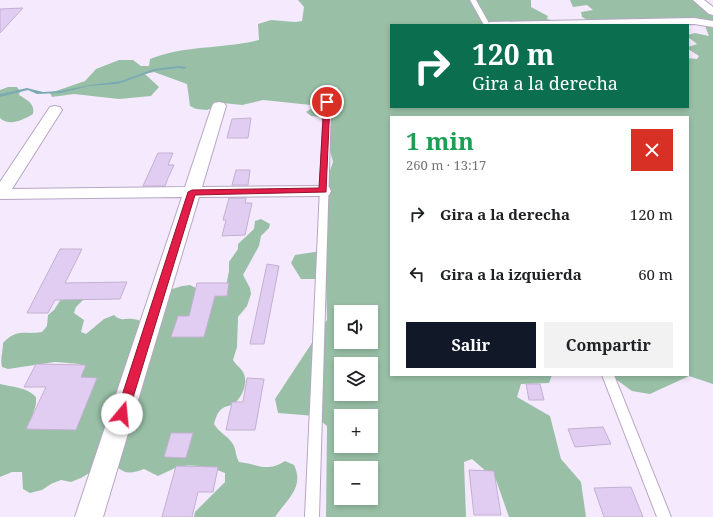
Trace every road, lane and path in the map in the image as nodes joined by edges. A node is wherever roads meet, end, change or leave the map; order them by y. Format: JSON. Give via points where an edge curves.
{"nodes":[{"id":1,"x":473,"y":0,"type":"edge"},
{"id":2,"x":698,"y":0,"type":"edge"},
{"id":3,"x":713,"y":12,"type":"edge"},
{"id":4,"x":486,"y":24,"type":"edge"},
{"id":5,"x":541,"y":24,"type":"edge"},
{"id":6,"x":713,"y":24,"type":"edge"},
{"id":7,"x":327,"y":102,"type":"dead end"},
{"id":8,"x":219,"y":106,"type":"dead end"},
{"id":9,"x":55,"y":110,"type":"dead end"},
{"id":10,"x":323,"y":191,"type":"junction"},
{"id":11,"x":192,"y":192,"type":"junction"},
{"id":12,"x":0,"y":194,"type":"edge"},
{"id":13,"x":608,"y":376,"type":"edge"},
{"id":14,"x":90,"y":517,"type":"edge"},
{"id":15,"x":312,"y":517,"type":"edge"},
{"id":16,"x":664,"y":517,"type":"edge"}],
"edges":[{"from":1,"to":4,"type":"lane"},
{"from":2,"to":3,"type":"street"},
{"from":5,"to":6,"type":"street","via":[[694,21]]},
{"from":7,"to":10,"type":"lane"},
{"from":8,"to":11,"type":"street"},
{"from":9,"to":12,"type":"street"},
{"from":10,"to":11,"type":"street"},
{"from":10,"to":15,"type":"lane"},
{"from":11,"to":12,"type":"street"},
{"from":11,"to":14,"type":"street"},
{"from":13,"to":16,"type":"lane"}]}
